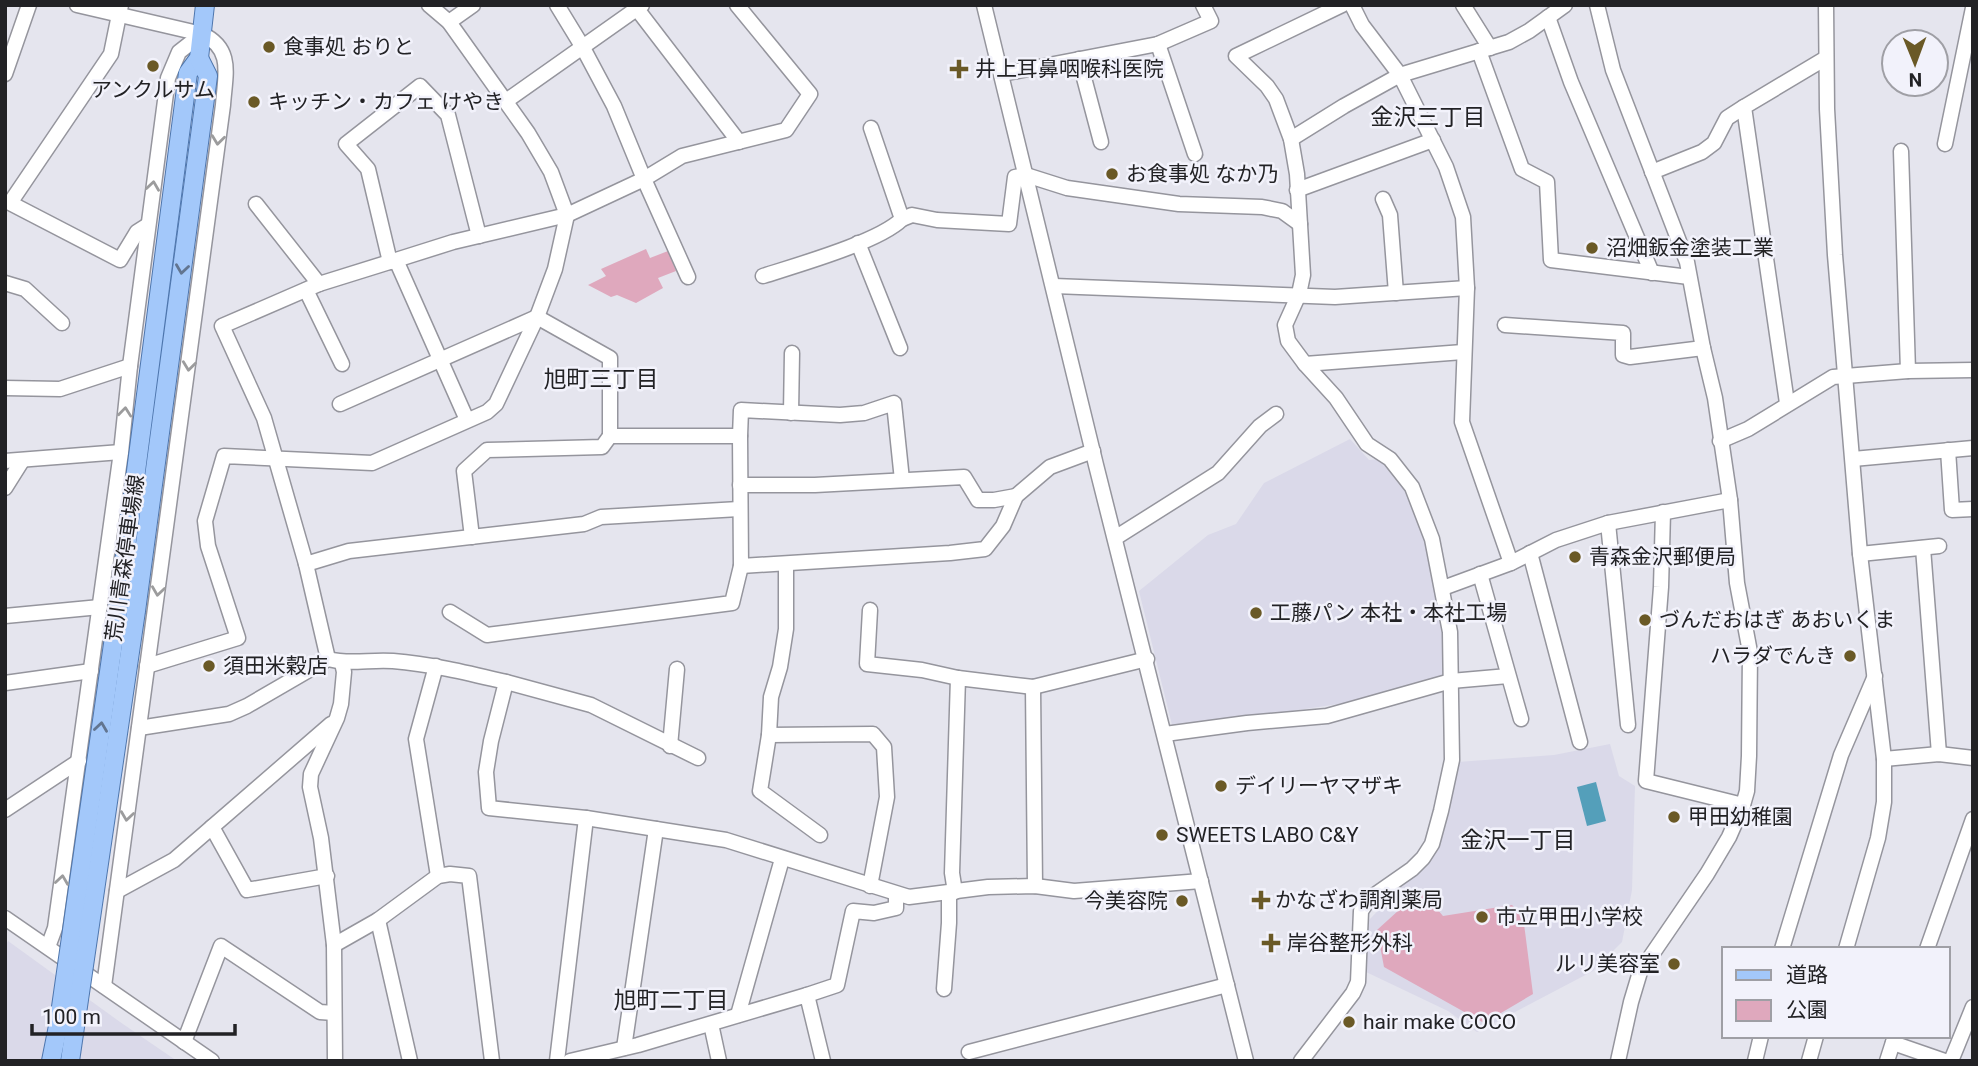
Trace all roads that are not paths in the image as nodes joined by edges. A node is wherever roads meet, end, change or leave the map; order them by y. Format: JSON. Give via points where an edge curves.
{"nodes":[{"id":1,"x":29,"y":5,"type":"edge"},
{"id":2,"x":77,"y":5,"type":"edge"},
{"id":3,"x":205,"y":5,"type":"edge"},
{"id":4,"x":429,"y":5,"type":"edge"},
{"id":5,"x":473,"y":5,"type":"edge"},
{"id":6,"x":557,"y":5,"type":"edge"},
{"id":7,"x":737,"y":5,"type":"edge"},
{"id":8,"x":984,"y":5,"type":"edge"},
{"id":9,"x":1203,"y":5,"type":"edge"},
{"id":10,"x":1342,"y":5,"type":"edge"},
{"id":11,"x":1352,"y":5,"type":"edge"},
{"id":12,"x":1463,"y":5,"type":"edge"},
{"id":13,"x":1565,"y":5,"type":"edge"},
{"id":14,"x":1597,"y":5,"type":"edge"},
{"id":15,"x":1826,"y":5,"type":"edge"},
{"id":16,"x":640,"y":7,"type":"edge"},
{"id":17,"x":1973,"y":8,"type":"edge"},
{"id":18,"x":120,"y":11,"type":"edge"},
{"id":19,"x":1548,"y":17,"type":"junction"},
{"id":20,"x":449,"y":22,"type":"junction"},
{"id":21,"x":202,"y":34,"type":"junction"},
{"id":22,"x":1158,"y":44,"type":"junction"},
{"id":23,"x":582,"y":47,"type":"junction"},
{"id":24,"x":1484,"y":49,"type":"junction"},
{"id":25,"x":1826,"y":58,"type":"junction"},
{"id":26,"x":1079,"y":59,"type":"junction"},
{"id":27,"x":5,"y":74,"type":"edge"},
{"id":28,"x":1002,"y":74,"type":"junction"},
{"id":29,"x":1400,"y":75,"type":"junction"},
{"id":30,"x":506,"y":101,"type":"junction"},
{"id":31,"x":1744,"y":107,"type":"junction"},
{"id":32,"x":871,"y":128,"type":"dead end"},
{"id":33,"x":1292,"y":139,"type":"junction"},
{"id":34,"x":1433,"y":140,"type":"junction"},
{"id":35,"x":739,"y":142,"type":"junction"},
{"id":36,"x":1101,"y":142,"type":"dead end"},
{"id":37,"x":1945,"y":144,"type":"dead end"},
{"id":38,"x":1901,"y":151,"type":"dead end"},
{"id":39,"x":1195,"y":154,"type":"dead end"},
{"id":40,"x":1652,"y":172,"type":"junction"},
{"id":41,"x":1026,"y":175,"type":"junction"},
{"id":42,"x":644,"y":179,"type":"junction"},
{"id":43,"x":1297,"y":190,"type":"junction"},
{"id":44,"x":1383,"y":199,"type":"dead end"},
{"id":45,"x":256,"y":204,"type":"dead end"},
{"id":46,"x":567,"y":215,"type":"junction"},
{"id":47,"x":902,"y":219,"type":"junction"},
{"id":48,"x":1300,"y":223,"type":"junction"},
{"id":49,"x":148,"y":225,"type":"junction"},
{"id":50,"x":479,"y":236,"type":"junction"},
{"id":51,"x":858,"y":243,"type":"junction"},
{"id":52,"x":393,"y":261,"type":"junction"},
{"id":53,"x":1652,"y":272,"type":"junction"},
{"id":54,"x":763,"y":276,"type":"dead end"},
{"id":55,"x":688,"y":277,"type":"dead end"},
{"id":56,"x":1689,"y":277,"type":"junction"},
{"id":57,"x":5,"y":283,"type":"edge"},
{"id":58,"x":1054,"y":286,"type":"junction"},
{"id":59,"x":313,"y":287,"type":"junction"},
{"id":60,"x":1467,"y":288,"type":"junction"},
{"id":61,"x":1396,"y":293,"type":"junction"},
{"id":62,"x":1299,"y":294,"type":"junction"},
{"id":63,"x":537,"y":317,"type":"junction"},
{"id":64,"x":62,"y":323,"type":"dead end"},
{"id":65,"x":1505,"y":325,"type":"dead end"},
{"id":66,"x":900,"y":348,"type":"dead end"},
{"id":67,"x":1703,"y":348,"type":"junction"},
{"id":68,"x":792,"y":352,"type":"dead end"},
{"id":69,"x":1464,"y":352,"type":"junction"},
{"id":70,"x":440,"y":359,"type":"junction"},
{"id":71,"x":342,"y":363,"type":"dead end"},
{"id":72,"x":1305,"y":364,"type":"junction"},
{"id":73,"x":130,"y":366,"type":"junction"},
{"id":74,"x":1973,"y":370,"type":"edge"},
{"id":75,"x":1908,"y":372,"type":"junction"},
{"id":76,"x":1845,"y":377,"type":"junction"},
{"id":77,"x":5,"y":388,"type":"edge"},
{"id":78,"x":1787,"y":403,"type":"junction"},
{"id":79,"x":340,"y":404,"type":"dead end"},
{"id":80,"x":792,"y":413,"type":"junction"},
{"id":81,"x":1276,"y":414,"type":"dead end"},
{"id":82,"x":467,"y":420,"type":"junction"},
{"id":83,"x":610,"y":436,"type":"junction"},
{"id":84,"x":740,"y":436,"type":"junction"},
{"id":85,"x":1720,"y":441,"type":"junction"},
{"id":86,"x":1973,"y":448,"type":"edge"},
{"id":87,"x":1948,"y":450,"type":"junction"},
{"id":88,"x":1093,"y":451,"type":"junction"},
{"id":89,"x":121,"y":452,"type":"junction"},
{"id":90,"x":275,"y":457,"type":"junction"},
{"id":91,"x":1853,"y":458,"type":"junction"},
{"id":92,"x":5,"y":461,"type":"edge"},
{"id":93,"x":22,"y":461,"type":"junction"},
{"id":94,"x":902,"y":480,"type":"junction"},
{"id":95,"x":740,"y":485,"type":"junction"},
{"id":96,"x":5,"y":488,"type":"edge"},
{"id":97,"x":1016,"y":496,"type":"junction"},
{"id":98,"x":1730,"y":500,"type":"junction"},
{"id":99,"x":740,"y":509,"type":"junction"},
{"id":100,"x":1973,"y":509,"type":"edge"},
{"id":101,"x":1662,"y":512,"type":"junction"},
{"id":102,"x":1608,"y":523,"type":"junction"},
{"id":103,"x":472,"y":537,"type":"junction"},
{"id":104,"x":1115,"y":538,"type":"junction"},
{"id":105,"x":1939,"y":546,"type":"dead end"},
{"id":106,"x":1923,"y":548,"type":"junction"},
{"id":107,"x":1530,"y":553,"type":"junction"},
{"id":108,"x":1860,"y":554,"type":"junction"},
{"id":109,"x":1511,"y":563,"type":"junction"},
{"id":110,"x":306,"y":564,"type":"junction"},
{"id":111,"x":786,"y":564,"type":"junction"},
{"id":112,"x":741,"y":566,"type":"junction"},
{"id":113,"x":1480,"y":574,"type":"junction"},
{"id":114,"x":1443,"y":588,"type":"junction"},
{"id":115,"x":100,"y":607,"type":"junction"},
{"id":116,"x":127,"y":610,"type":"junction"},
{"id":117,"x":870,"y":610,"type":"dead end"},
{"id":118,"x":450,"y":612,"type":"dead end"},
{"id":119,"x":5,"y":616,"type":"edge"},
{"id":120,"x":1147,"y":659,"type":"junction"},
{"id":121,"x":335,"y":661,"type":"junction"},
{"id":122,"x":147,"y":666,"type":"junction"},
{"id":123,"x":436,"y":666,"type":"junction"},
{"id":124,"x":677,"y":669,"type":"dead end"},
{"id":125,"x":91,"y":671,"type":"junction"},
{"id":126,"x":1508,"y":676,"type":"junction"},
{"id":127,"x":1875,"y":676,"type":"junction"},
{"id":128,"x":958,"y":678,"type":"junction"},
{"id":129,"x":1451,"y":681,"type":"junction"},
{"id":130,"x":506,"y":682,"type":"junction"},
{"id":131,"x":5,"y":683,"type":"edge"},
{"id":132,"x":1033,"y":687,"type":"junction"},
{"id":133,"x":337,"y":718,"type":"junction"},
{"id":134,"x":1521,"y":719,"type":"dead end"},
{"id":135,"x":1628,"y":724,"type":"dead end"},
{"id":136,"x":139,"y":729,"type":"junction"},
{"id":137,"x":1165,"y":734,"type":"junction"},
{"id":138,"x":769,"y":736,"type":"junction"},
{"id":139,"x":1580,"y":741,"type":"dead end"},
{"id":140,"x":670,"y":746,"type":"junction"},
{"id":141,"x":1939,"y":754,"type":"junction"},
{"id":142,"x":698,"y":758,"type":"dead end"},
{"id":143,"x":1973,"y":758,"type":"edge"},
{"id":144,"x":1884,"y":759,"type":"junction"},
{"id":145,"x":79,"y":761,"type":"junction"},
{"id":146,"x":1743,"y":805,"type":"junction"},
{"id":147,"x":5,"y":810,"type":"edge"},
{"id":148,"x":586,"y":818,"type":"junction"},
{"id":149,"x":1973,"y":819,"type":"edge"},
{"id":150,"x":212,"y":828,"type":"junction"},
{"id":151,"x":656,"y":828,"type":"junction"},
{"id":152,"x":820,"y":835,"type":"dead end"},
{"id":153,"x":782,"y":859,"type":"junction"},
{"id":154,"x":327,"y":876,"type":"junction"},
{"id":155,"x":438,"y":876,"type":"junction"},
{"id":156,"x":1201,"y":881,"type":"junction"},
{"id":157,"x":870,"y":886,"type":"junction"},
{"id":158,"x":1035,"y":886,"type":"junction"},
{"id":159,"x":117,"y":891,"type":"junction"},
{"id":160,"x":952,"y":893,"type":"junction"},
{"id":161,"x":896,"y":894,"type":"junction"},
{"id":162,"x":5,"y":918,"type":"edge"},
{"id":163,"x":378,"y":920,"type":"junction"},
{"id":164,"x":334,"y":945,"type":"junction"},
{"id":165,"x":48,"y":947,"type":"junction"},
{"id":166,"x":1783,"y":947,"type":"edge"},
{"id":167,"x":1847,"y":947,"type":"edge"},
{"id":168,"x":1928,"y":947,"type":"edge"},
{"id":169,"x":1227,"y":985,"type":"junction"},
{"id":170,"x":104,"y":986,"type":"junction"},
{"id":171,"x":944,"y":989,"type":"dead end"},
{"id":172,"x":807,"y":995,"type":"junction"},
{"id":173,"x":1973,"y":1007,"type":"edge"},
{"id":174,"x":334,"y":1013,"type":"junction"},
{"id":175,"x":738,"y":1015,"type":"junction"},
{"id":176,"x":710,"y":1024,"type":"junction"},
{"id":177,"x":1761,"y":1038,"type":"edge"},
{"id":178,"x":1815,"y":1038,"type":"edge"},
{"id":179,"x":1894,"y":1040,"type":"edge"},
{"id":180,"x":184,"y":1042,"type":"junction"},
{"id":181,"x":631,"y":1047,"type":"junction"},
{"id":182,"x":969,"y":1052,"type":"dead end"},
{"id":183,"x":51,"y":1061,"type":"edge"},
{"id":184,"x":70,"y":1061,"type":"edge"},
{"id":185,"x":212,"y":1061,"type":"edge"},
{"id":186,"x":335,"y":1061,"type":"edge"},
{"id":187,"x":410,"y":1061,"type":"edge"},
{"id":188,"x":492,"y":1061,"type":"edge"},
{"id":189,"x":557,"y":1061,"type":"edge"},
{"id":190,"x":570,"y":1061,"type":"edge"},
{"id":191,"x":641,"y":1061,"type":"edge"},
{"id":192,"x":719,"y":1061,"type":"edge"},
{"id":193,"x":823,"y":1061,"type":"edge"},
{"id":194,"x":1246,"y":1061,"type":"edge"},
{"id":195,"x":1301,"y":1061,"type":"edge"},
{"id":196,"x":1618,"y":1061,"type":"edge"},
{"id":197,"x":1755,"y":1061,"type":"edge"},
{"id":198,"x":1809,"y":1061,"type":"edge"},
{"id":199,"x":1887,"y":1061,"type":"edge"},
{"id":200,"x":1945,"y":1061,"type":"edge"},
{"id":201,"x":1951,"y":1061,"type":"edge"}],
"edges":[{"from":1,"to":27,"type":"street"},
{"from":2,"to":18,"type":"street"},
{"from":3,"to":21,"type":"main road","name":"荒川青森停車場線"},
{"from":4,"to":20,"type":"street"},
{"from":5,"to":20,"type":"street"},
{"from":6,"to":23,"type":"street"},
{"from":7,"to":35,"type":"street","via":[[810,94],[786,130]]},
{"from":8,"to":28,"type":"street"},
{"from":9,"to":22,"type":"street","via":[[1211,21]]},
{"from":10,"to":33,"type":"street","via":[[1236,56],[1276,99]]},
{"from":11,"to":29,"type":"street","via":[[1362,26]]},
{"from":12,"to":24,"type":"street"},
{"from":13,"to":19,"type":"street"},
{"from":14,"to":40,"type":"street","via":[[1613,70]]},
{"from":15,"to":25,"type":"street"},
{"from":16,"to":23,"type":"street"},
{"from":16,"to":35,"type":"street"},
{"from":17,"to":37,"type":"street"},
{"from":18,"to":21,"type":"street"},
{"from":18,"to":49,"type":"street","via":[[111,54],[10,203],[120,260],[137,232]]},
{"from":19,"to":24,"type":"street","via":[[1519,36]]},
{"from":19,"to":53,"type":"street"},
{"from":20,"to":30,"type":"street"},
{"from":49,"to":21,"type":"street","one_way":true,"via":[[169,78],[179,51]]},
{"from":21,"to":116,"type":"main road","name":"荒川青森停車場線","via":[[199,58],[188,73]]},
{"from":21,"to":122,"type":"street","one_way":true,"via":[[223,51],[223,105]]},
{"from":22,"to":26,"type":"street"},
{"from":22,"to":39,"type":"street"},
{"from":23,"to":30,"type":"street"},
{"from":23,"to":42,"type":"street","via":[[614,106]]},
{"from":24,"to":29,"type":"street"},
{"from":24,"to":53,"type":"street","via":[[1522,169],[1547,182],[1551,260]]},
{"from":25,"to":31,"type":"street"},
{"from":25,"to":76,"type":"street"},
{"from":26,"to":28,"type":"street"},
{"from":26,"to":36,"type":"street"},
{"from":28,"to":41,"type":"street"},
{"from":29,"to":33,"type":"street"},
{"from":29,"to":34,"type":"street"},
{"from":30,"to":46,"type":"street","via":[[551,172]]},
{"from":31,"to":40,"type":"street","via":[[1727,118],[1714,143],[1702,152]]},
{"from":31,"to":78,"type":"street"},
{"from":32,"to":47,"type":"street"},
{"from":33,"to":43,"type":"street"},
{"from":34,"to":43,"type":"street"},
{"from":34,"to":60,"type":"street","via":[[1463,217]]},
{"from":35,"to":42,"type":"street","via":[[682,156]]},
{"from":38,"to":75,"type":"street"},
{"from":40,"to":56,"type":"street"},
{"from":41,"to":47,"type":"street","via":[[1015,177],[1009,224],[912,215]]},
{"from":41,"to":48,"type":"street","via":[[1067,188],[1180,204],[1262,207]]},
{"from":41,"to":58,"type":"street"},
{"from":42,"to":46,"type":"street"},
{"from":42,"to":55,"type":"street"},
{"from":43,"to":48,"type":"street"},
{"from":44,"to":61,"type":"street","via":[[1390,215]]},
{"from":45,"to":59,"type":"street"},
{"from":46,"to":50,"type":"street"},
{"from":46,"to":63,"type":"street","via":[[555,269]]},
{"from":47,"to":51,"type":"street","via":[[893,228]]},
{"from":48,"to":62,"type":"street","via":[[1303,275]]},
{"from":49,"to":73,"type":"street"},
{"from":50,"to":52,"type":"street"},
{"from":50,"to":52,"type":"street","via":[[448,114],[420,86],[346,144],[368,169]]},
{"from":51,"to":54,"type":"street"},
{"from":51,"to":66,"type":"street"},
{"from":52,"to":59,"type":"street"},
{"from":52,"to":70,"type":"street"},
{"from":53,"to":56,"type":"street"},
{"from":56,"to":67,"type":"street"},
{"from":57,"to":64,"type":"street","via":[[25,289]]},
{"from":58,"to":62,"type":"street"},
{"from":58,"to":88,"type":"street"},
{"from":59,"to":71,"type":"street"},
{"from":59,"to":90,"type":"street","via":[[222,326],[264,418]]},
{"from":60,"to":61,"type":"street"},
{"from":60,"to":69,"type":"street"},
{"from":61,"to":62,"type":"street"},
{"from":62,"to":72,"type":"street","via":[[1285,325],[1289,341]]},
{"from":63,"to":70,"type":"street"},
{"from":63,"to":82,"type":"street","via":[[501,396],[487,412]]},
{"from":63,"to":83,"type":"street","via":[[610,358]]},
{"from":65,"to":67,"type":"street","via":[[1623,333],[1623,355],[1630,358]]},
{"from":67,"to":85,"type":"street"},
{"from":68,"to":80,"type":"street"},
{"from":69,"to":72,"type":"street"},
{"from":69,"to":109,"type":"street","via":[[1462,422]]},
{"from":70,"to":79,"type":"street"},
{"from":70,"to":82,"type":"street"},
{"from":72,"to":114,"type":"street","via":[[1336,398],[1367,444],[1391,459],[1412,486],[1432,539]]},
{"from":73,"to":77,"type":"street","via":[[60,389]]},
{"from":89,"to":73,"type":"street","one_way":true},
{"from":74,"to":75,"type":"street"},
{"from":75,"to":76,"type":"street"},
{"from":76,"to":78,"type":"street","via":[[1833,377]]},
{"from":76,"to":91,"type":"street"},
{"from":78,"to":85,"type":"street"},
{"from":80,"to":84,"type":"street","via":[[741,410]]},
{"from":80,"to":94,"type":"street","via":[[864,413],[894,403]]},
{"from":81,"to":104,"type":"street","via":[[1218,473]]},
{"from":82,"to":90,"type":"street","via":[[372,463]]},
{"from":83,"to":84,"type":"street"},
{"from":83,"to":103,"type":"street","via":[[602,447],[487,450],[464,471]]},
{"from":84,"to":95,"type":"street"},
{"from":85,"to":98,"type":"street"},
{"from":86,"to":87,"type":"street"},
{"from":87,"to":91,"type":"street"},
{"from":87,"to":100,"type":"street","via":[[1952,510]]},
{"from":88,"to":97,"type":"street","via":[[1050,467]]},
{"from":88,"to":104,"type":"street"},
{"from":89,"to":93,"type":"street"},
{"from":89,"to":115,"type":"street"},
{"from":90,"to":110,"type":"street"},
{"from":90,"to":122,"type":"street","via":[[224,456],[205,521],[208,545],[238,638]]},
{"from":91,"to":108,"type":"street"},
{"from":92,"to":93,"type":"street"},
{"from":93,"to":96,"type":"street"},
{"from":94,"to":95,"type":"street"},
{"from":94,"to":97,"type":"street","via":[[964,477],[978,500]]},
{"from":95,"to":99,"type":"street"},
{"from":97,"to":111,"type":"street","via":[[1003,526],[985,549]]},
{"from":98,"to":101,"type":"street"},
{"from":98,"to":146,"type":"street","via":[[1737,583],[1750,652],[1749,756]]},
{"from":99,"to":103,"type":"street","via":[[601,517],[584,524]]},
{"from":99,"to":112,"type":"street"},
{"from":101,"to":102,"type":"street"},
{"from":101,"to":146,"type":"street","via":[[1646,781]]},
{"from":102,"to":107,"type":"street"},
{"from":102,"to":135,"type":"street"},
{"from":103,"to":110,"type":"street","via":[[349,551]]},
{"from":104,"to":120,"type":"street"},
{"from":105,"to":106,"type":"street"},
{"from":106,"to":108,"type":"street"},
{"from":106,"to":141,"type":"street"},
{"from":107,"to":109,"type":"street"},
{"from":107,"to":139,"type":"street"},
{"from":108,"to":127,"type":"street"},
{"from":109,"to":113,"type":"street"},
{"from":110,"to":121,"type":"street"},
{"from":111,"to":112,"type":"street"},
{"from":111,"to":138,"type":"street","via":[[786,629],[771,697]]},
{"from":112,"to":118,"type":"street","via":[[732,603],[487,635]]},
{"from":113,"to":114,"type":"street"},
{"from":113,"to":126,"type":"street"},
{"from":114,"to":129,"type":"street"},
{"from":115,"to":119,"type":"street"},
{"from":115,"to":125,"type":"street"},
{"from":183,"to":116,"type":"main road","name":"荒川青森停車場線","one_way":true,"bridge":true},
{"from":116,"to":184,"type":"main road","name":"荒川青森停車場線","bridge":true},
{"from":117,"to":128,"type":"street","via":[[867,664]]},
{"from":120,"to":132,"type":"street"},
{"from":120,"to":137,"type":"street"},
{"from":121,"to":123,"type":"street","via":[[390,660]]},
{"from":121,"to":133,"type":"street","via":[[343,694]]},
{"from":121,"to":136,"type":"street","via":[[229,714]]},
{"from":122,"to":136,"type":"street"},
{"from":123,"to":130,"type":"street"},
{"from":123,"to":155,"type":"street","via":[[416,739]]},
{"from":124,"to":140,"type":"street"},
{"from":125,"to":131,"type":"street"},
{"from":125,"to":145,"type":"street"},
{"from":126,"to":129,"type":"street"},
{"from":126,"to":134,"type":"street"},
{"from":127,"to":144,"type":"street"},
{"from":127,"to":166,"type":"street","via":[[1841,755]]},
{"from":128,"to":132,"type":"street"},
{"from":128,"to":160,"type":"street"},
{"from":129,"to":137,"type":"street","via":[[1327,716]]},
{"from":129,"to":195,"type":"street","via":[[1452,760],[1432,844],[1412,869],[1369,899],[1361,911],[1358,982]]},
{"from":130,"to":140,"type":"street","via":[[591,705]]},
{"from":130,"to":148,"type":"street","via":[[486,772],[489,808]]},
{"from":132,"to":158,"type":"street"},
{"from":133,"to":150,"type":"street"},
{"from":133,"to":154,"type":"street","via":[[311,774],[310,787]]},
{"from":136,"to":159,"type":"street","one_way":true},
{"from":137,"to":156,"type":"street"},
{"from":138,"to":152,"type":"street","via":[[760,791]]},
{"from":138,"to":157,"type":"street","via":[[873,734],[884,747],[887,797]]},
{"from":140,"to":142,"type":"street"},
{"from":141,"to":143,"type":"street"},
{"from":141,"to":144,"type":"street"},
{"from":144,"to":167,"type":"street","via":[[1878,838]]},
{"from":145,"to":147,"type":"street"},
{"from":165,"to":145,"type":"street","one_way":true,"via":[[55,928]]},
{"from":146,"to":196,"type":"street","via":[[1707,874],[1640,972]]},
{"from":148,"to":151,"type":"street"},
{"from":148,"to":189,"type":"street"},
{"from":149,"to":168,"type":"street"},
{"from":150,"to":154,"type":"street","via":[[247,890]]},
{"from":150,"to":159,"type":"street","via":[[174,860]]},
{"from":151,"to":153,"type":"street","via":[[726,840]]},
{"from":151,"to":181,"type":"street"},
{"from":153,"to":157,"type":"street"},
{"from":153,"to":175,"type":"street"},
{"from":154,"to":164,"type":"street"},
{"from":155,"to":163,"type":"street"},
{"from":155,"to":188,"type":"street","via":[[469,876]]},
{"from":156,"to":158,"type":"street","via":[[1074,891]]},
{"from":156,"to":169,"type":"street"},
{"from":157,"to":161,"type":"street"},
{"from":158,"to":160,"type":"street"},
{"from":159,"to":170,"type":"street"},
{"from":160,"to":161,"type":"street"},
{"from":160,"to":171,"type":"street"},
{"from":161,"to":172,"type":"street","via":[[896,908],[853,911],[837,985]]},
{"from":162,"to":165,"type":"street"},
{"from":163,"to":164,"type":"street"},
{"from":163,"to":187,"type":"street"},
{"from":164,"to":174,"type":"street"},
{"from":165,"to":170,"type":"street"},
{"from":169,"to":182,"type":"street"},
{"from":169,"to":194,"type":"street"},
{"from":170,"to":180,"type":"street"},
{"from":172,"to":175,"type":"street"},
{"from":172,"to":193,"type":"street"},
{"from":173,"to":201,"type":"street"},
{"from":174,"to":180,"type":"street","via":[[320,1012],[221,946]]},
{"from":174,"to":186,"type":"street"},
{"from":175,"to":176,"type":"street"},
{"from":176,"to":181,"type":"street"},
{"from":176,"to":192,"type":"street"},
{"from":177,"to":197,"type":"street"},
{"from":178,"to":198,"type":"street"},
{"from":179,"to":199,"type":"street"},
{"from":179,"to":200,"type":"street"},
{"from":180,"to":185,"type":"street"},
{"from":181,"to":190,"type":"street"},
{"from":181,"to":191,"type":"street"}]}
